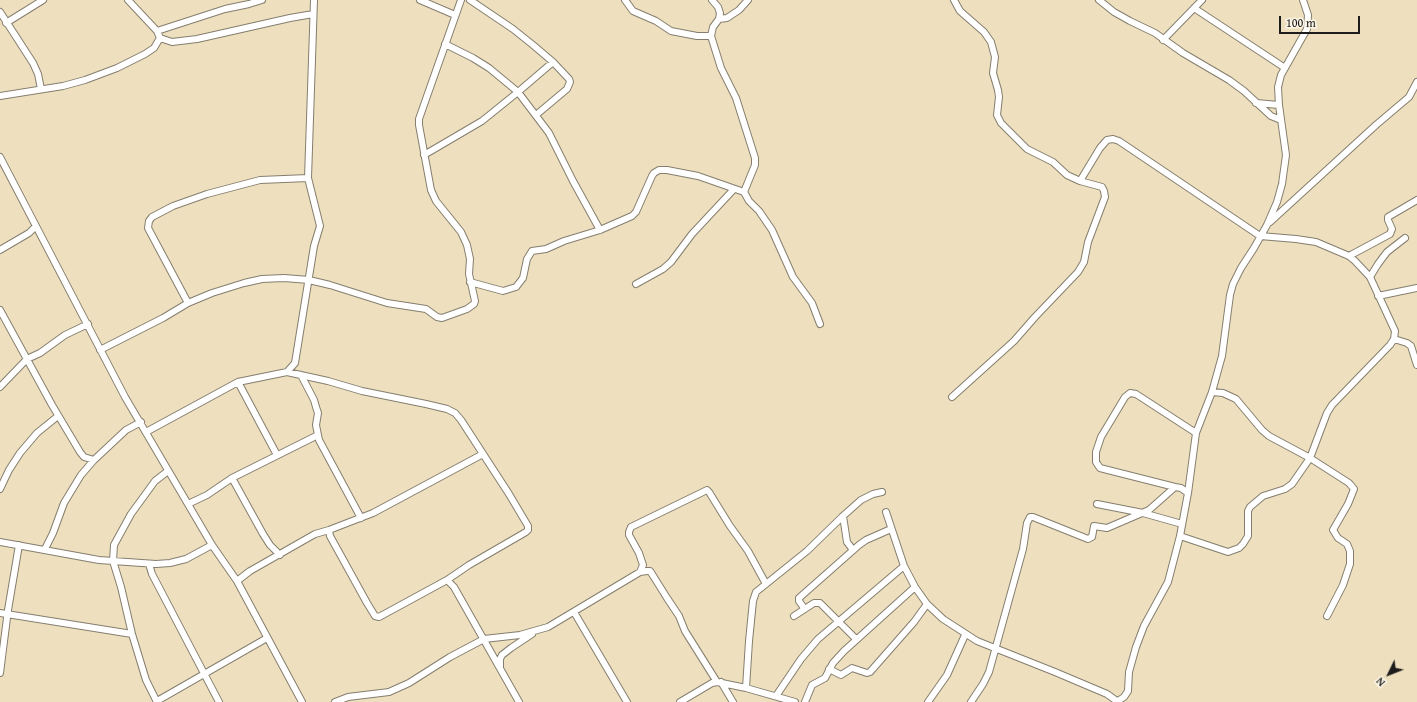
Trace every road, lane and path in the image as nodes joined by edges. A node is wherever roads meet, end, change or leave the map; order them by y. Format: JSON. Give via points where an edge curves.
{"nodes":[{"id":1,"x":42,"y":0,"type":"edge"},
{"id":2,"x":128,"y":0,"type":"edge"},
{"id":3,"x":262,"y":0,"type":"edge"},
{"id":4,"x":314,"y":0,"type":"edge"},
{"id":5,"x":420,"y":0,"type":"edge"},
{"id":6,"x":461,"y":0,"type":"edge"},
{"id":7,"x":470,"y":0,"type":"edge"},
{"id":8,"x":625,"y":0,"type":"edge"},
{"id":9,"x":712,"y":0,"type":"edge"},
{"id":10,"x":748,"y":0,"type":"edge"},
{"id":11,"x":954,"y":0,"type":"edge"},
{"id":12,"x":1099,"y":0,"type":"edge"},
{"id":13,"x":1202,"y":0,"type":"edge"},
{"id":14,"x":1303,"y":0,"type":"edge"},
{"id":15,"x":1194,"y":8,"type":"junction"},
{"id":16,"x":0,"y":12,"type":"edge"},
{"id":17,"x":313,"y":14,"type":"junction"},
{"id":18,"x":455,"y":15,"type":"junction"},
{"id":19,"x":719,"y":20,"type":"junction"},
{"id":20,"x":6,"y":23,"type":"junction"},
{"id":21,"x":157,"y":31,"type":"junction"},
{"id":22,"x":711,"y":36,"type":"junction"},
{"id":23,"x":160,"y":38,"type":"junction"},
{"id":24,"x":1163,"y":40,"type":"junction"},
{"id":25,"x":445,"y":44,"type":"junction"},
{"id":26,"x":553,"y":62,"type":"junction"},
{"id":27,"x":1285,"y":68,"type":"junction"},
{"id":28,"x":1417,"y":82,"type":"edge"},
{"id":29,"x":41,"y":88,"type":"junction"},
{"id":30,"x":518,"y":92,"type":"junction"},
{"id":31,"x":0,"y":96,"type":"edge"},
{"id":32,"x":1256,"y":104,"type":"junction"},
{"id":33,"x":1279,"y":104,"type":"junction"},
{"id":34,"x":536,"y":115,"type":"junction"},
{"id":35,"x":1281,"y":120,"type":"junction"},
{"id":36,"x":424,"y":155,"type":"junction"},
{"id":37,"x":0,"y":157,"type":"edge"},
{"id":38,"x":308,"y":178,"type":"junction"},
{"id":39,"x":1080,"y":181,"type":"junction"},
{"id":40,"x":734,"y":189,"type":"junction"},
{"id":41,"x":744,"y":192,"type":"junction"},
{"id":42,"x":1417,"y":200,"type":"edge"},
{"id":43,"x":1267,"y":225,"type":"junction"},
{"id":44,"x":36,"y":226,"type":"junction"},
{"id":45,"x":600,"y":230,"type":"junction"},
{"id":46,"x":1260,"y":236,"type":"junction"},
{"id":47,"x":1404,"y":238,"type":"dead end"},
{"id":48,"x":0,"y":250,"type":"edge"},
{"id":49,"x":1348,"y":256,"type":"junction"},
{"id":50,"x":1370,"y":277,"type":"junction"},
{"id":51,"x":309,"y":280,"type":"junction"},
{"id":52,"x":470,"y":282,"type":"junction"},
{"id":53,"x":636,"y":284,"type":"dead end"},
{"id":54,"x":1417,"y":288,"type":"edge"},
{"id":55,"x":1378,"y":296,"type":"junction"},
{"id":56,"x":188,"y":303,"type":"junction"},
{"id":57,"x":0,"y":310,"type":"edge"},
{"id":58,"x":88,"y":324,"type":"junction"},
{"id":59,"x":820,"y":324,"type":"dead end"},
{"id":60,"x":1394,"y":339,"type":"junction"},
{"id":61,"x":100,"y":350,"type":"junction"},
{"id":62,"x":27,"y":359,"type":"junction"},
{"id":63,"x":1417,"y":365,"type":"edge"},
{"id":64,"x":287,"y":372,"type":"junction"},
{"id":65,"x":301,"y":375,"type":"junction"},
{"id":66,"x":238,"y":382,"type":"junction"},
{"id":67,"x":0,"y":387,"type":"edge"},
{"id":68,"x":1212,"y":392,"type":"junction"},
{"id":69,"x":952,"y":397,"type":"dead end"},
{"id":70,"x":58,"y":416,"type":"junction"},
{"id":71,"x":141,"y":422,"type":"junction"},
{"id":72,"x":146,"y":432,"type":"junction"},
{"id":73,"x":1196,"y":433,"type":"junction"},
{"id":74,"x":318,"y":435,"type":"junction"},
{"id":75,"x":482,"y":454,"type":"junction"},
{"id":76,"x":277,"y":455,"type":"junction"},
{"id":77,"x":1310,"y":458,"type":"junction"},
{"id":78,"x":94,"y":460,"type":"junction"},
{"id":79,"x":168,"y":471,"type":"junction"},
{"id":80,"x":232,"y":478,"type":"junction"},
{"id":81,"x":1175,"y":487,"type":"junction"},
{"id":82,"x":0,"y":490,"type":"edge"},
{"id":83,"x":882,"y":492,"type":"dead end"},
{"id":84,"x":1188,"y":493,"type":"junction"},
{"id":85,"x":188,"y":504,"type":"junction"},
{"id":86,"x":1098,"y":504,"type":"dead end"},
{"id":87,"x":886,"y":512,"type":"dead end"},
{"id":88,"x":1144,"y":513,"type":"junction"},
{"id":89,"x":843,"y":516,"type":"junction"},
{"id":90,"x":361,"y":518,"type":"junction"},
{"id":91,"x":1182,"y":524,"type":"junction"},
{"id":92,"x":891,"y":529,"type":"junction"},
{"id":93,"x":329,"y":530,"type":"junction"},
{"id":94,"x":1180,"y":536,"type":"junction"},
{"id":95,"x":0,"y":542,"type":"edge"},
{"id":96,"x":212,"y":544,"type":"junction"},
{"id":97,"x":19,"y":545,"type":"junction"},
{"id":98,"x":45,"y":549,"type":"junction"},
{"id":99,"x":853,"y":550,"type":"junction"},
{"id":100,"x":280,"y":555,"type":"junction"},
{"id":101,"x":113,"y":561,"type":"junction"},
{"id":102,"x":149,"y":564,"type":"junction"},
{"id":103,"x":904,"y":566,"type":"junction"},
{"id":104,"x":640,"y":572,"type":"junction"},
{"id":105,"x":447,"y":580,"type":"junction"},
{"id":106,"x":237,"y":581,"type":"junction"},
{"id":107,"x":766,"y":584,"type":"junction"},
{"id":108,"x":915,"y":587,"type":"junction"},
{"id":109,"x":927,"y":604,"type":"junction"},
{"id":110,"x":804,"y":608,"type":"junction"},
{"id":111,"x":574,"y":612,"type":"junction"},
{"id":112,"x":0,"y":613,"type":"edge"},
{"id":113,"x":8,"y":615,"type":"junction"},
{"id":114,"x":794,"y":616,"type":"dead end"},
{"id":115,"x":1327,"y":616,"type":"dead end"},
{"id":116,"x":838,"y":621,"type":"junction"},
{"id":117,"x":538,"y":630,"type":"junction"},
{"id":118,"x":132,"y":634,"type":"junction"},
{"id":119,"x":966,"y":635,"type":"junction"},
{"id":120,"x":267,"y":638,"type":"junction"},
{"id":121,"x":484,"y":639,"type":"junction"},
{"id":122,"x":856,"y":640,"type":"junction"},
{"id":123,"x":995,"y":649,"type":"junction"},
{"id":124,"x":500,"y":667,"type":"junction"},
{"id":125,"x":829,"y":669,"type":"junction"},
{"id":126,"x":0,"y":673,"type":"edge"},
{"id":127,"x":205,"y":675,"type":"junction"},
{"id":128,"x":719,"y":682,"type":"junction"},
{"id":129,"x":746,"y":688,"type":"junction"},
{"id":130,"x":776,"y":696,"type":"junction"},
{"id":131,"x":1118,"y":701,"type":"edge"},
{"id":132,"x":157,"y":702,"type":"edge"},
{"id":133,"x":219,"y":702,"type":"edge"},
{"id":134,"x":302,"y":702,"type":"edge"},
{"id":135,"x":335,"y":702,"type":"edge"},
{"id":136,"x":519,"y":702,"type":"edge"},
{"id":137,"x":627,"y":702,"type":"edge"},
{"id":138,"x":680,"y":702,"type":"edge"},
{"id":139,"x":733,"y":702,"type":"edge"},
{"id":140,"x":795,"y":702,"type":"edge"},
{"id":141,"x":805,"y":702,"type":"edge"},
{"id":142,"x":928,"y":702,"type":"edge"},
{"id":143,"x":971,"y":702,"type":"edge"}],
"edges":[{"from":1,"to":20,"type":"street"},
{"from":2,"to":21,"type":"street"},
{"from":3,"to":21,"type":"street"},
{"from":4,"to":17,"type":"street"},
{"from":5,"to":18,"type":"street"},
{"from":6,"to":18,"type":"street"},
{"from":7,"to":26,"type":"street","via":[[513,29]]},
{"from":8,"to":22,"type":"street","via":[[633,11],[671,31]]},
{"from":9,"to":19,"type":"street","via":[[718,7]]},
{"from":10,"to":19,"type":"street","via":[[740,10]]},
{"from":11,"to":39,"type":"street","via":[[960,11],[984,32],[991,42],[995,57],[993,74],[999,97],[997,115],[1001,124],[1027,149],[1053,162],[1067,175]]},
{"from":12,"to":24,"type":"street","via":[[1114,12],[1155,32]]},
{"from":13,"to":15,"type":"street"},
{"from":14,"to":27,"type":"street","via":[[1308,15],[1307,29]]},
{"from":15,"to":24,"type":"street"},
{"from":15,"to":27,"type":"street"},
{"from":16,"to":20,"type":"street"},
{"from":17,"to":23,"type":"street","via":[[197,39],[172,42]]},
{"from":17,"to":38,"type":"street"},
{"from":18,"to":25,"type":"street"},
{"from":19,"to":22,"type":"street"},
{"from":20,"to":29,"type":"street","via":[[33,63]]},
{"from":21,"to":23,"type":"street"},
{"from":22,"to":41,"type":"street","via":[[721,68],[736,98],[755,158]]},
{"from":23,"to":29,"type":"street","via":[[154,48],[117,68],[63,86]]},
{"from":24,"to":32,"type":"street","via":[[1229,80]]},
{"from":25,"to":30,"type":"street","via":[[484,64]]},
{"from":25,"to":36,"type":"street","via":[[420,118],[420,137]]},
{"from":26,"to":30,"type":"street"},
{"from":26,"to":34,"type":"street","via":[[570,85]]},
{"from":27,"to":33,"type":"street","via":[[1279,79]]},
{"from":28,"to":43,"type":"street","via":[[1409,96]]},
{"from":29,"to":31,"type":"street"},
{"from":30,"to":34,"type":"street"},
{"from":30,"to":36,"type":"street","via":[[474,126]]},
{"from":32,"to":33,"type":"street"},
{"from":32,"to":35,"type":"street","via":[[1271,116]]},
{"from":33,"to":35,"type":"street"},
{"from":34,"to":45,"type":"street","via":[[549,133]]},
{"from":35,"to":43,"type":"street","via":[[1286,155],[1282,184]]},
{"from":36,"to":52,"type":"street","via":[[431,190],[436,201],[461,232],[467,245]]},
{"from":37,"to":44,"type":"street"},
{"from":38,"to":51,"type":"street","via":[[320,226]]},
{"from":38,"to":56,"type":"street","via":[[260,180],[207,194],[173,206],[152,217],[148,228]]},
{"from":39,"to":46,"type":"street","via":[[1107,140],[1120,141]]},
{"from":39,"to":69,"type":"street","via":[[1102,187],[1105,197],[1088,242],[1084,262],[1071,280],[1014,341]]},
{"from":40,"to":41,"type":"street"},
{"from":40,"to":45,"type":"street","via":[[698,176],[659,170],[654,172],[636,212]]},
{"from":40,"to":53,"type":"street","via":[[689,238],[671,262]]},
{"from":41,"to":59,"type":"street","via":[[772,230],[793,277],[812,303]]},
{"from":42,"to":49,"type":"street","via":[[1388,217],[1392,229],[1390,234]]},
{"from":43,"to":46,"type":"street"},
{"from":44,"to":48,"type":"street","via":[[30,233]]},
{"from":44,"to":58,"type":"street"},
{"from":45,"to":52,"type":"street","via":[[532,252],[527,259],[523,278],[510,290],[503,291]]},
{"from":46,"to":49,"type":"street","via":[[1316,242]]},
{"from":46,"to":68,"type":"street","via":[[1233,284],[1226,340]]},
{"from":47,"to":50,"type":"street","via":[[1387,252]]},
{"from":49,"to":50,"type":"street"},
{"from":50,"to":55,"type":"street"},
{"from":51,"to":52,"type":"street","via":[[387,303],[426,309],[442,318],[474,304]]},
{"from":51,"to":56,"type":"street","via":[[262,279],[212,293]]},
{"from":51,"to":64,"type":"street","via":[[295,363]]},
{"from":54,"to":55,"type":"street"},
{"from":55,"to":60,"type":"street","via":[[1395,331]]},
{"from":56,"to":61,"type":"street"},
{"from":57,"to":62,"type":"street"},
{"from":58,"to":61,"type":"street"},
{"from":58,"to":62,"type":"street"},
{"from":60,"to":63,"type":"street","via":[[1411,346]]},
{"from":60,"to":77,"type":"street","via":[[1332,405]]},
{"from":61,"to":71,"type":"street"},
{"from":62,"to":67,"type":"street"},
{"from":62,"to":70,"type":"street"},
{"from":64,"to":65,"type":"street"},
{"from":64,"to":66,"type":"street"},
{"from":65,"to":74,"type":"street","via":[[318,414]]},
{"from":65,"to":75,"type":"street","via":[[446,409],[455,413],[461,420]]},
{"from":66,"to":72,"type":"street"},
{"from":66,"to":76,"type":"street"},
{"from":68,"to":73,"type":"street"},
{"from":68,"to":77,"type":"street","via":[[1223,393],[1236,399],[1269,436]]},
{"from":70,"to":78,"type":"street","via":[[84,457]]},
{"from":70,"to":82,"type":"street","via":[[37,432],[24,448],[9,470]]},
{"from":71,"to":72,"type":"street"},
{"from":71,"to":78,"type":"street","via":[[126,430]]},
{"from":72,"to":79,"type":"street"},
{"from":73,"to":81,"type":"street","via":[[1136,394],[1130,393],[1101,437],[1096,452],[1096,462],[1100,468]]},
{"from":73,"to":84,"type":"street"},
{"from":74,"to":76,"type":"street"},
{"from":74,"to":90,"type":"street"},
{"from":75,"to":90,"type":"street"},
{"from":75,"to":105,"type":"street","via":[[528,530]]},
{"from":76,"to":80,"type":"street"},
{"from":77,"to":94,"type":"street","via":[[1292,484],[1263,496],[1250,507],[1248,536],[1239,548],[1228,552]]},
{"from":77,"to":115,"type":"street","via":[[1354,488],[1333,530],[1338,538],[1347,544],[1350,564],[1343,585]]},
{"from":78,"to":98,"type":"street","via":[[81,475],[64,504]]},
{"from":79,"to":85,"type":"street"},
{"from":79,"to":101,"type":"street","via":[[155,481],[131,514],[114,545]]},
{"from":80,"to":85,"type":"street"},
{"from":80,"to":100,"type":"street","via":[[263,534]]},
{"from":81,"to":84,"type":"street"},
{"from":81,"to":88,"type":"street"},
{"from":83,"to":89,"type":"street","via":[[861,500]]},
{"from":84,"to":91,"type":"street"},
{"from":85,"to":96,"type":"street"},
{"from":86,"to":88,"type":"street"},
{"from":87,"to":92,"type":"street"},
{"from":88,"to":91,"type":"street"},
{"from":88,"to":123,"type":"street","via":[[1106,528],[1094,526],[1092,537],[1088,539],[1030,517],[1024,550]]},
{"from":89,"to":99,"type":"street","via":[[846,540]]},
{"from":89,"to":107,"type":"street","via":[[807,551]]},
{"from":90,"to":93,"type":"street"},
{"from":91,"to":94,"type":"street"},
{"from":92,"to":99,"type":"street","via":[[866,540]]},
{"from":92,"to":103,"type":"street"},
{"from":93,"to":100,"type":"street","via":[[315,534]]},
{"from":93,"to":105,"type":"street","via":[[375,616],[382,616]]},
{"from":94,"to":131,"type":"street","via":[[1168,582],[1144,626],[1136,647],[1129,672],[1128,691]]},
{"from":95,"to":97,"type":"street"},
{"from":96,"to":102,"type":"street","via":[[186,559]]},
{"from":96,"to":106,"type":"street"},
{"from":97,"to":98,"type":"street"},
{"from":97,"to":113,"type":"street"},
{"from":98,"to":101,"type":"street"},
{"from":99,"to":110,"type":"street","via":[[799,598],[798,601]]},
{"from":100,"to":106,"type":"street"},
{"from":101,"to":102,"type":"street"},
{"from":101,"to":118,"type":"street"},
{"from":102,"to":127,"type":"street"},
{"from":103,"to":108,"type":"street"},
{"from":103,"to":116,"type":"street"},
{"from":104,"to":107,"type":"street","via":[[643,565],[629,535],[631,527],[707,490],[748,551]]},
{"from":104,"to":111,"type":"street"},
{"from":104,"to":128,"type":"street","via":[[647,570],[652,574]]},
{"from":105,"to":121,"type":"street","via":[[454,587]]},
{"from":106,"to":120,"type":"street"},
{"from":107,"to":129,"type":"street","via":[[756,592],[753,601]]},
{"from":108,"to":109,"type":"street"},
{"from":108,"to":122,"type":"street"},
{"from":109,"to":119,"type":"street"},
{"from":109,"to":125,"type":"street","via":[[869,672],[852,668],[841,675]]},
{"from":110,"to":114,"type":"street"},
{"from":110,"to":116,"type":"street","via":[[820,603]]},
{"from":111,"to":117,"type":"street"},
{"from":111,"to":137,"type":"street"},
{"from":112,"to":113,"type":"street"},
{"from":113,"to":118,"type":"street"},
{"from":113,"to":126,"type":"street"},
{"from":116,"to":122,"type":"street"},
{"from":116,"to":130,"type":"street","via":[[807,650]]},
{"from":117,"to":121,"type":"street"},
{"from":117,"to":124,"type":"street","via":[[502,655]]},
{"from":118,"to":132,"type":"street","via":[[146,680]]},
{"from":119,"to":123,"type":"street"},
{"from":119,"to":142,"type":"street","via":[[947,675]]},
{"from":120,"to":127,"type":"street"},
{"from":120,"to":134,"type":"street"},
{"from":121,"to":124,"type":"street"},
{"from":121,"to":135,"type":"street","via":[[410,683],[389,692]]},
{"from":122,"to":125,"type":"street"},
{"from":123,"to":131,"type":"street","via":[[1055,672]]},
{"from":123,"to":143,"type":"street","via":[[989,672]]},
{"from":124,"to":136,"type":"street"},
{"from":125,"to":141,"type":"street","via":[[824,678],[812,685]]},
{"from":127,"to":132,"type":"street"},
{"from":127,"to":133,"type":"street"},
{"from":128,"to":129,"type":"street"},
{"from":128,"to":138,"type":"street","via":[[712,683]]},
{"from":128,"to":139,"type":"street"},
{"from":129,"to":130,"type":"street"},
{"from":130,"to":140,"type":"street"}]}
